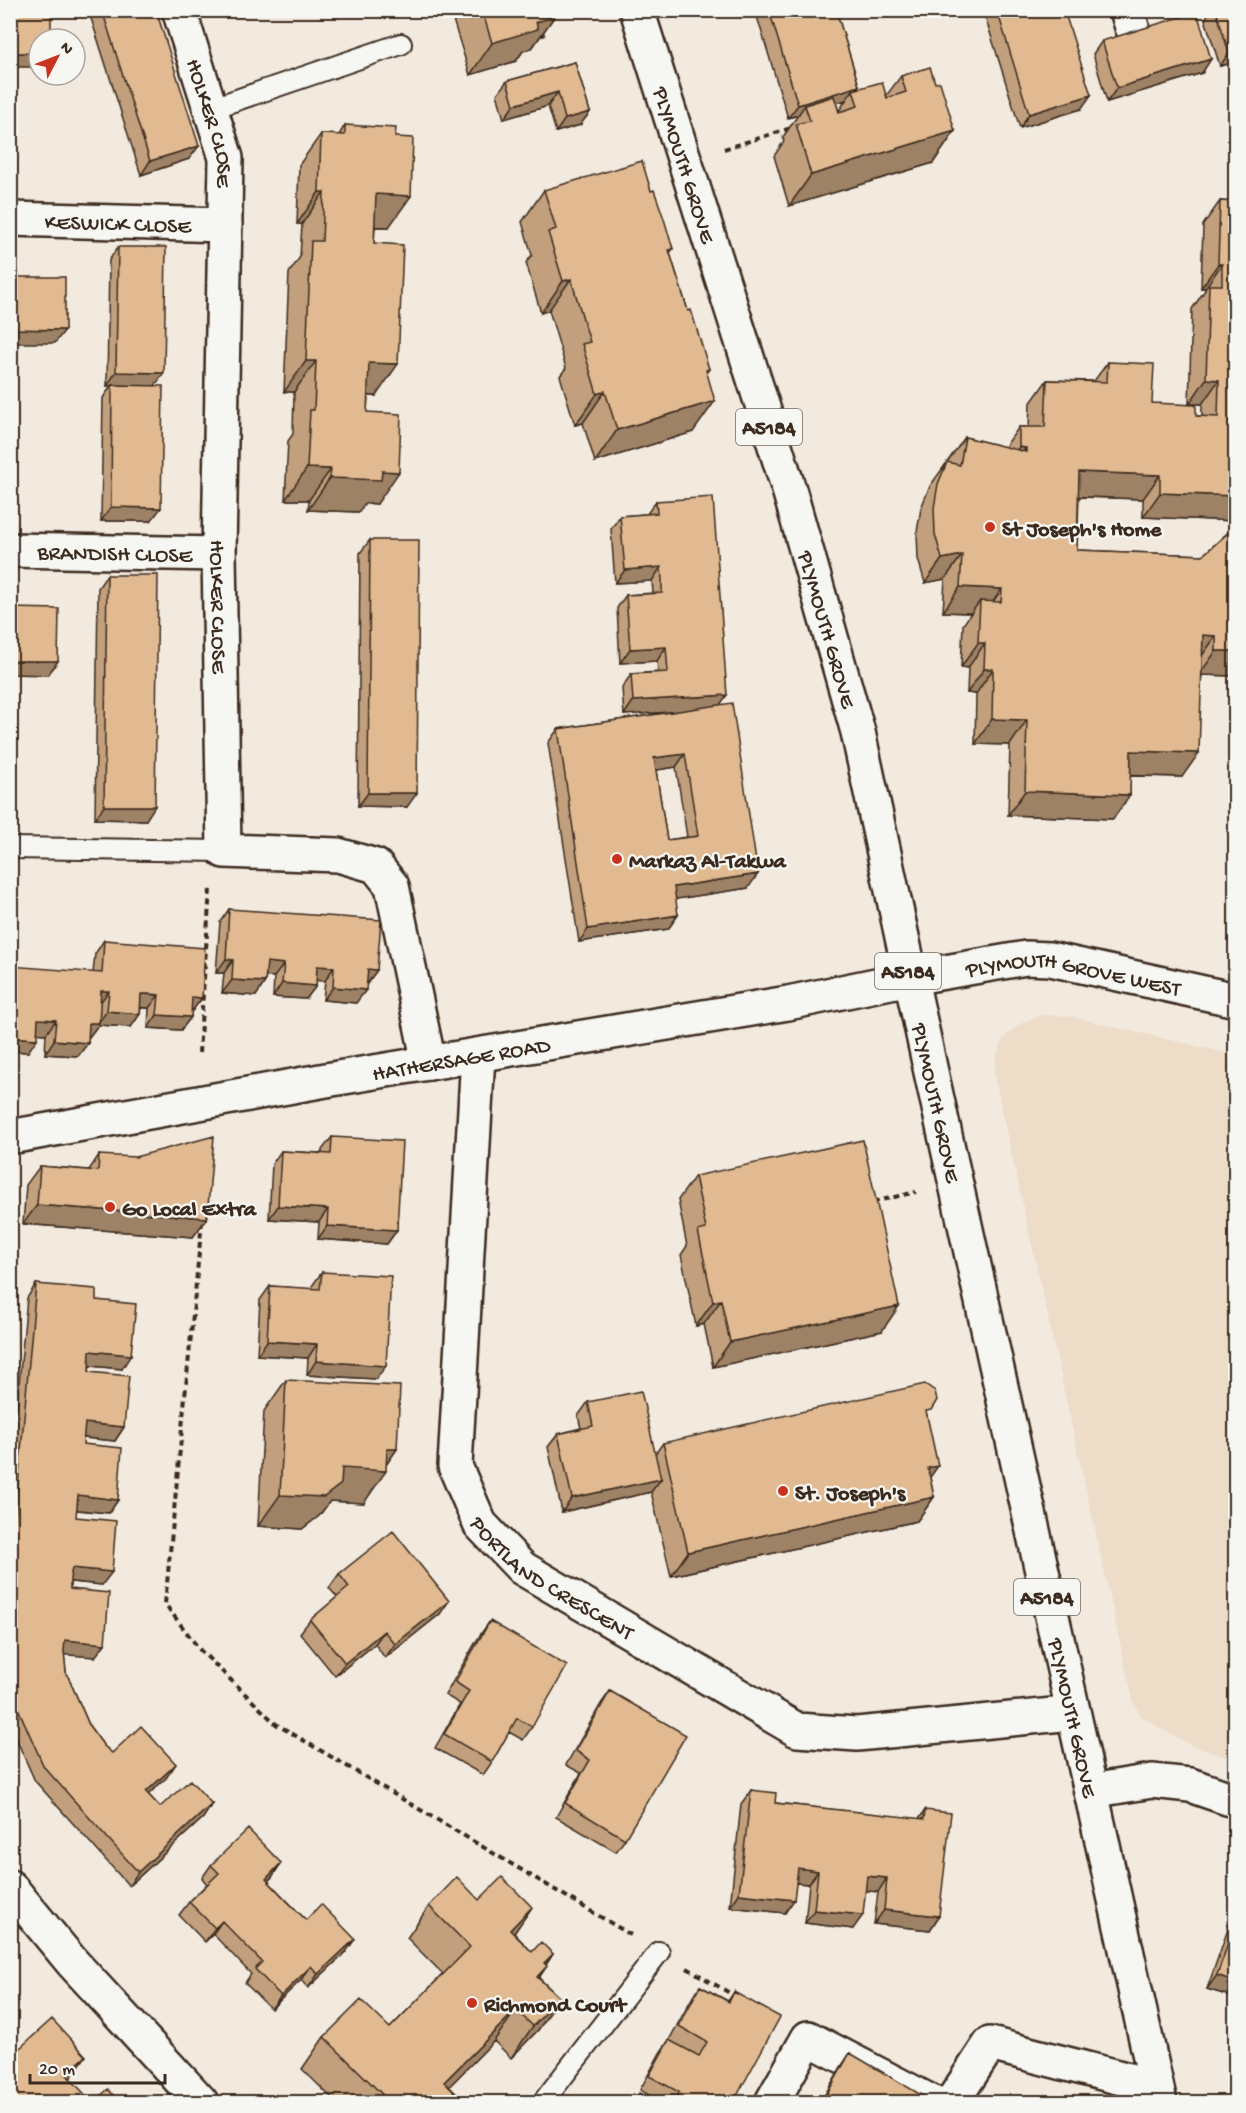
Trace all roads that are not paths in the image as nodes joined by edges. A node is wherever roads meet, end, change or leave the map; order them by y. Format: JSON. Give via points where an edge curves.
{"nodes":[{"id":1,"x":179,"y":10,"type":"edge"},
{"id":2,"x":637,"y":10,"type":"edge"},
{"id":3,"x":401,"y":44,"type":"dead end"},
{"id":4,"x":210,"y":109,"type":"junction"},
{"id":5,"x":10,"y":219,"type":"edge"},
{"id":6,"x":225,"y":225,"type":"junction"},
{"id":7,"x":10,"y":550,"type":"edge"},
{"id":8,"x":219,"y":554,"type":"junction"},
{"id":9,"x":10,"y":848,"type":"edge"},
{"id":10,"x":217,"y":864,"type":"junction"},
{"id":11,"x":910,"y":978,"type":"junction"},
{"id":12,"x":1236,"y":1000,"type":"edge"},
{"id":13,"x":478,"y":1055,"type":"junction"},
{"id":14,"x":429,"y":1063,"type":"junction"},
{"id":15,"x":10,"y":1137,"type":"edge"},
{"id":16,"x":1073,"y":1713,"type":"junction"},
{"id":17,"x":1091,"y":1791,"type":"junction"},
{"id":18,"x":1236,"y":1801,"type":"edge"},
{"id":19,"x":10,"y":1887,"type":"edge"},
{"id":20,"x":659,"y":1952,"type":"road end"},
{"id":21,"x":1158,"y":2095,"type":"edge"},
{"id":22,"x":201,"y":2103,"type":"edge"},
{"id":23,"x":543,"y":2103,"type":"edge"},
{"id":24,"x":772,"y":2103,"type":"edge"},
{"id":25,"x":932,"y":2103,"type":"edge"},
{"id":26,"x":952,"y":2103,"type":"edge"}],
"edges":[{"from":1,"to":4,"type":"street","name":"HOLKER CLOSE"},
{"from":2,"to":11,"type":"street","name":"PLYMOUTH GROVE","number":"A5184","via":[[790,493],[858,732]]},
{"from":3,"to":4,"type":"lane"},
{"from":4,"to":6,"type":"street","name":"HOLKER CLOSE","via":[[226,158]]},
{"from":5,"to":6,"type":"street","name":"KESWICK CLOSE"},
{"from":6,"to":8,"type":"street","name":"HOLKER CLOSE"},
{"from":7,"to":8,"type":"street","name":"BRANDISH CLOSE"},
{"from":8,"to":10,"type":"street","name":"HOLKER CLOSE"},
{"from":9,"to":10,"type":"lane"},
{"from":10,"to":14,"type":"street","via":[[338,855],[375,866],[392,886]]},
{"from":11,"to":12,"type":"street","name":"PLYMOUTH GROVE WEST","via":[[1026,958],[1050,959]]},
{"from":11,"to":13,"type":"street","name":"HATHERSAGE ROAD","via":[[788,1003]]},
{"from":11,"to":16,"type":"street","name":"PLYMOUTH GROVE","number":"A5184"},
{"from":13,"to":14,"type":"street","name":"HATHERSAGE ROAD"},
{"from":13,"to":16,"type":"street","name":"PORTLAND CRESCENT","via":[[455,1466],[480,1524],[522,1568],[797,1730],[857,1734]]},
{"from":14,"to":15,"type":"street","name":"HATHERSAGE ROAD"},
{"from":16,"to":17,"type":"street","name":"PLYMOUTH GROVE","number":"A5184"},
{"from":17,"to":18,"type":"street","via":[[1152,1781],[1190,1785]]},
{"from":17,"to":21,"type":"street","name":"PLYMOUTH GROVE","number":"A5184"},
{"from":19,"to":22,"type":"street","via":[[72,1962]]},
{"from":20,"to":23,"type":"lane"},
{"from":21,"to":26,"type":"street","via":[[990,2044]]},
{"from":24,"to":25,"type":"street","via":[[808,2038]]}]}
